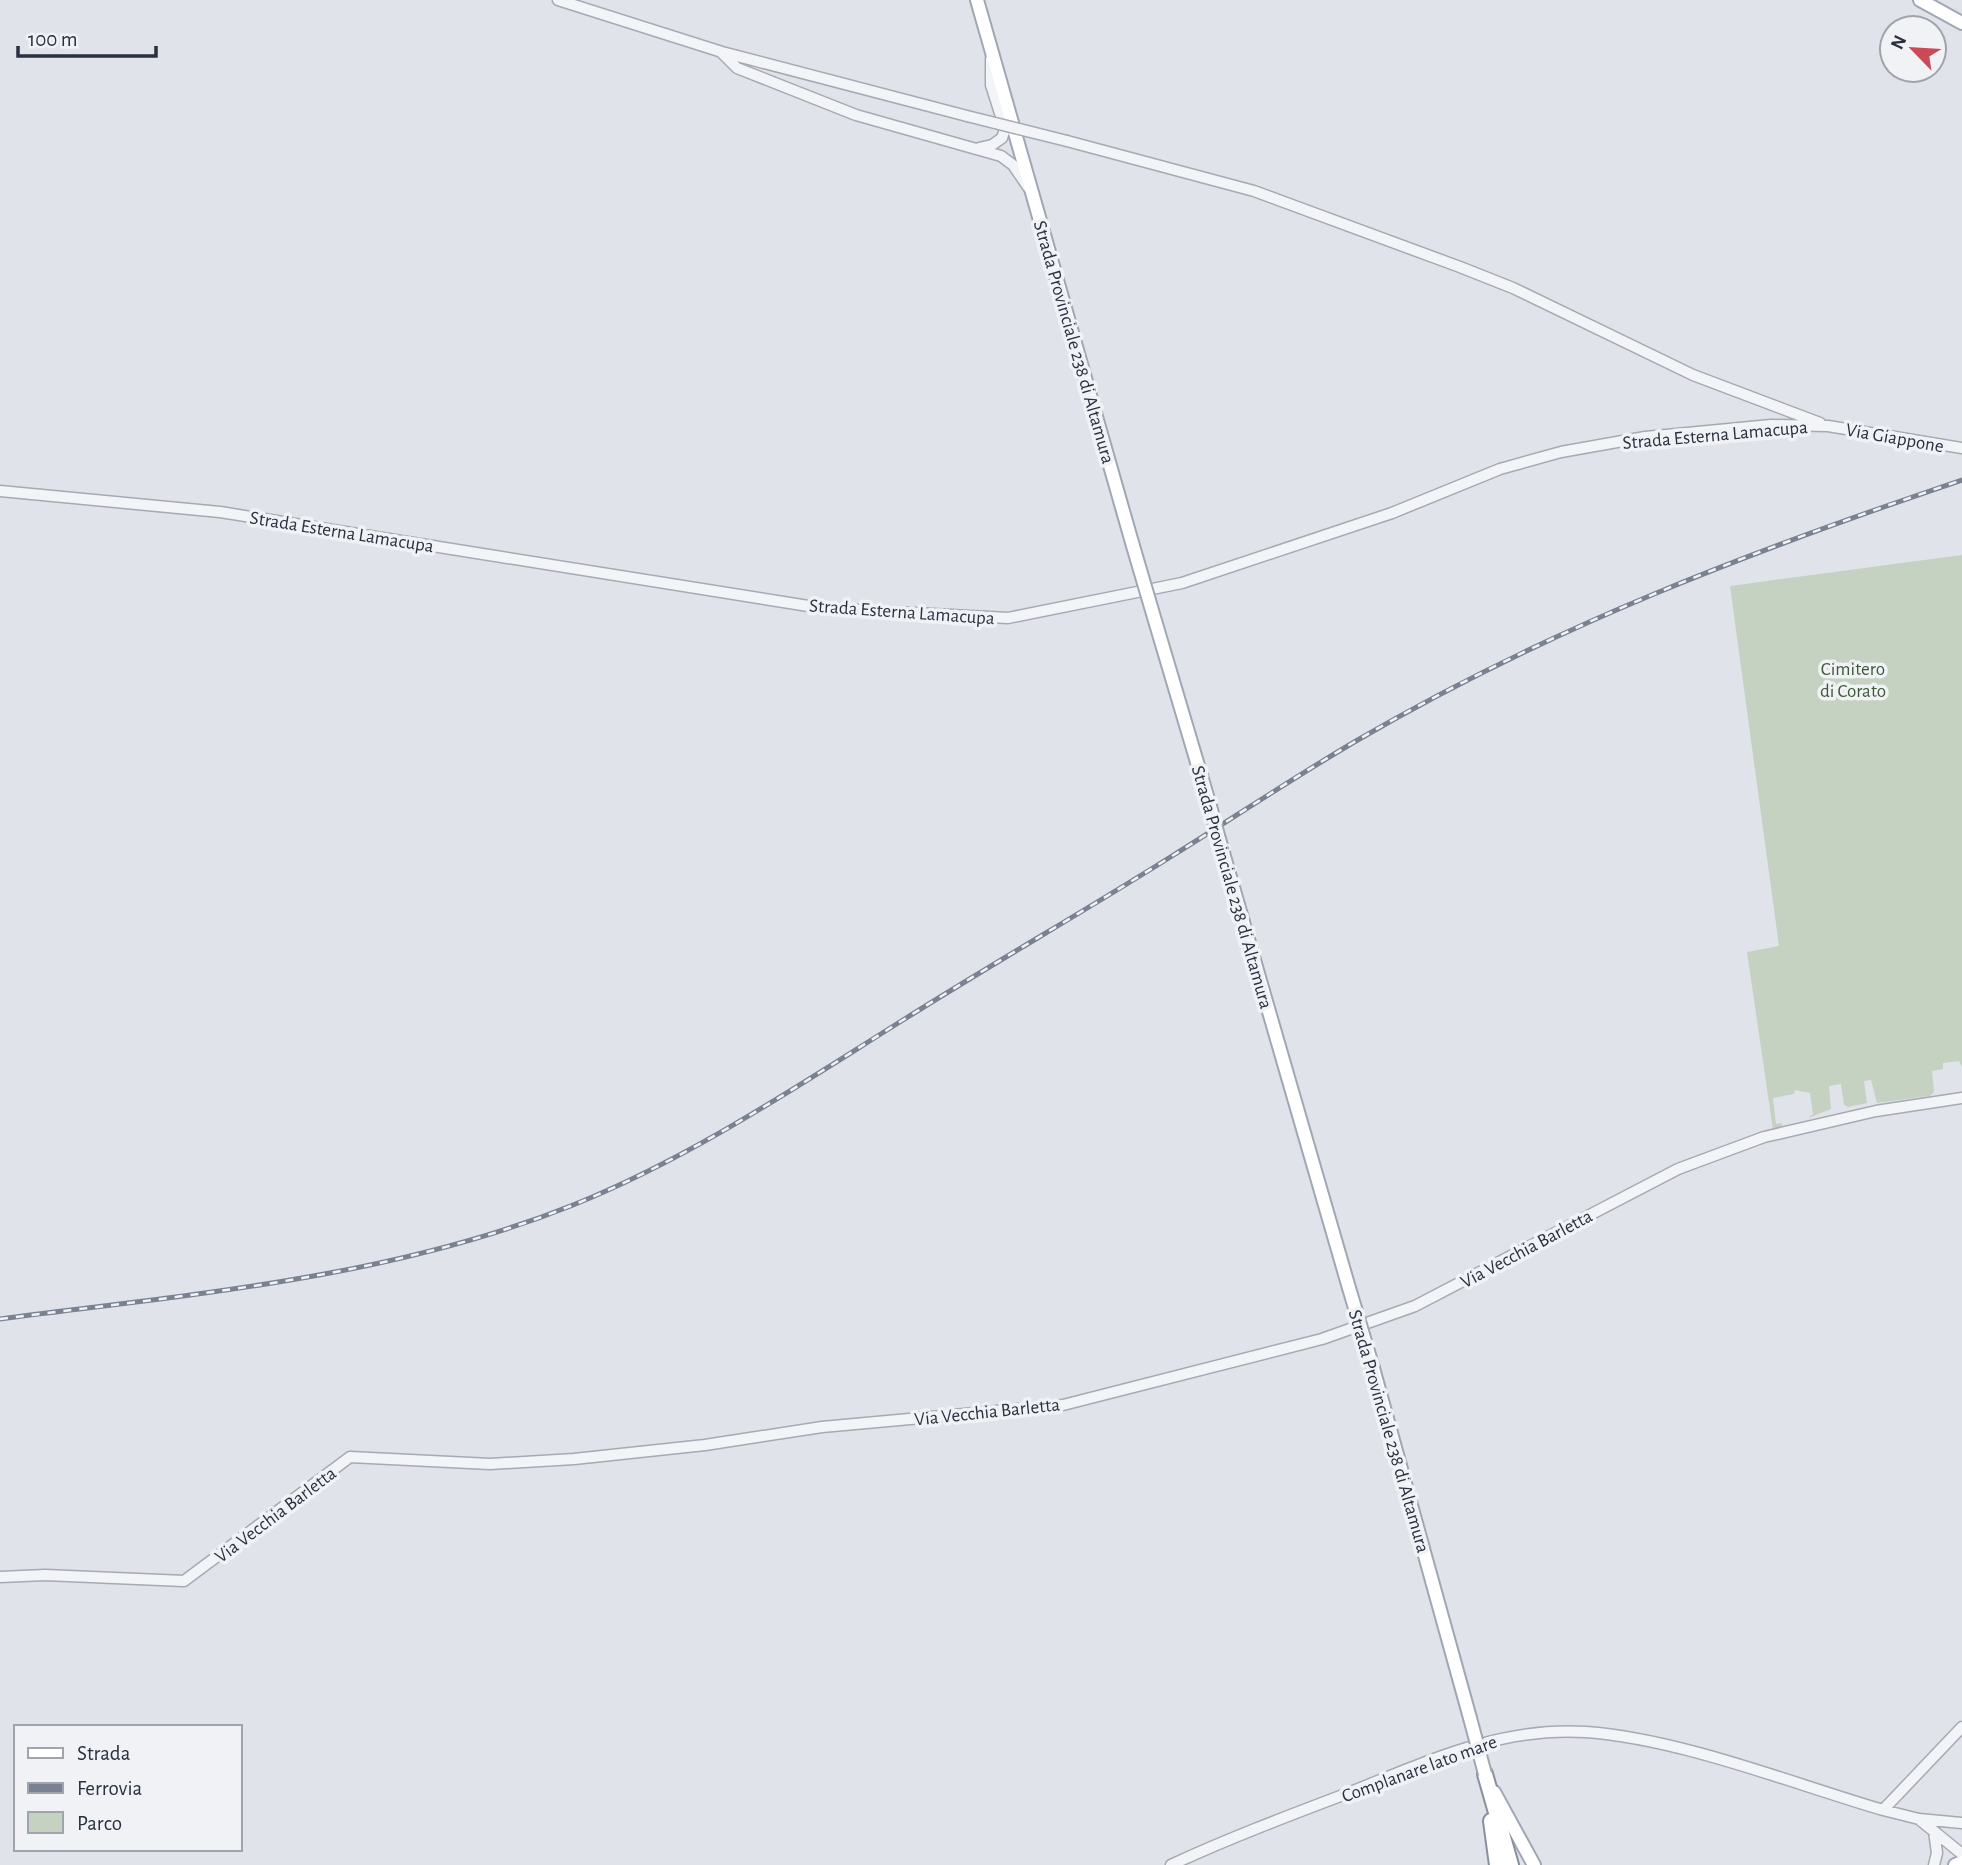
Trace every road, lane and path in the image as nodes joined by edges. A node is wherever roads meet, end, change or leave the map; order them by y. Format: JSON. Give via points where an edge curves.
{"nodes":[{"id":1,"x":558,"y":0,"type":"edge"},
{"id":2,"x":977,"y":0,"type":"edge"},
{"id":3,"x":1920,"y":0,"type":"edge"},
{"id":4,"x":1962,"y":23,"type":"edge"},
{"id":5,"x":722,"y":52,"type":"junction"},
{"id":6,"x":991,"y":55,"type":"junction"},
{"id":7,"x":976,"y":149,"type":"junction"},
{"id":8,"x":1034,"y":196,"type":"junction"},
{"id":9,"x":1828,"y":426,"type":"junction"},
{"id":10,"x":1962,"y":449,"type":"edge"},
{"id":11,"x":0,"y":491,"type":"edge"},
{"id":12,"x":1960,"y":1102,"type":"edge"},
{"id":13,"x":0,"y":1577,"type":"edge"},
{"id":14,"x":1962,"y":1727,"type":"edge"},
{"id":15,"x":1485,"y":1774,"type":"junction"},
{"id":16,"x":1883,"y":1810,"type":"junction"},
{"id":17,"x":1919,"y":1819,"type":"junction"},
{"id":18,"x":1957,"y":1823,"type":"edge"},
{"id":19,"x":1934,"y":1830,"type":"junction"},
{"id":20,"x":1962,"y":1831,"type":"edge"},
{"id":21,"x":1962,"y":1854,"type":"edge"},
{"id":22,"x":1962,"y":1862,"type":"edge"},
{"id":23,"x":1171,"y":1865,"type":"edge"},
{"id":24,"x":1497,"y":1865,"type":"edge"},
{"id":25,"x":1511,"y":1865,"type":"edge"},
{"id":26,"x":1534,"y":1865,"type":"edge"},
{"id":27,"x":1934,"y":1865,"type":"edge"},
{"id":28,"x":1955,"y":1865,"type":"edge"}],
"edges":[{"from":1,"to":5,"type":"street"},
{"from":2,"to":6,"type":"main road","name":"Strada Provinciale 238 di Altamura"},
{"from":3,"to":4,"type":"main road"},
{"from":5,"to":7,"type":"street","via":[[737,68],[844,110],[926,138]]},
{"from":5,"to":9,"type":"street","bridge":true,"via":[[1254,191],[1513,288],[1693,375]]},
{"from":6,"to":7,"type":"street","via":[[991,85],[1005,129],[992,145]]},
{"from":6,"to":8,"type":"main road","name":"Strada Provinciale 238 di Altamura"},
{"from":7,"to":8,"type":"street","via":[[1013,165]]},
{"from":8,"to":15,"type":"main road","name":"Strada Provinciale 238 di Altamura","bridge":true,"via":[[1373,1368]]},
{"from":9,"to":10,"type":"street","name":"Via Giappone"},
{"from":9,"to":11,"type":"street","name":"Strada Esterna Lamacupa","via":[[1770,425],[1645,437],[1561,452],[1487,473],[1392,513],[1182,583],[1008,618],[821,608],[220,512]]},
{"from":12,"to":13,"type":"street","name":"Via Vecchia Barletta","via":[[1876,1111],[1764,1137],[1678,1169],[1415,1306],[1322,1339],[1063,1405],[822,1427],[574,1460],[490,1464],[350,1457],[184,1581]]},
{"from":14,"to":16,"type":"street"},
{"from":15,"to":24,"type":"highway"},
{"from":15,"to":25,"type":"highway"},
{"from":15,"to":26,"type":"main road","name":"Strada Provinciale 238 di Altamura"},
{"from":16,"to":17,"type":"street","name":"Complanare lato mare"},
{"from":16,"to":23,"type":"street","name":"Complanare lato mare","via":[[1660,1744],[1610,1735],[1545,1732],[1507,1736],[1453,1752]]},
{"from":17,"to":18,"type":"street","name":"Complanare lato mare"},
{"from":17,"to":19,"type":"street"},
{"from":18,"to":20,"type":"street"},
{"from":19,"to":21,"type":"street"},
{"from":19,"to":27,"type":"street"},
{"from":22,"to":28,"type":"main road"}]}
